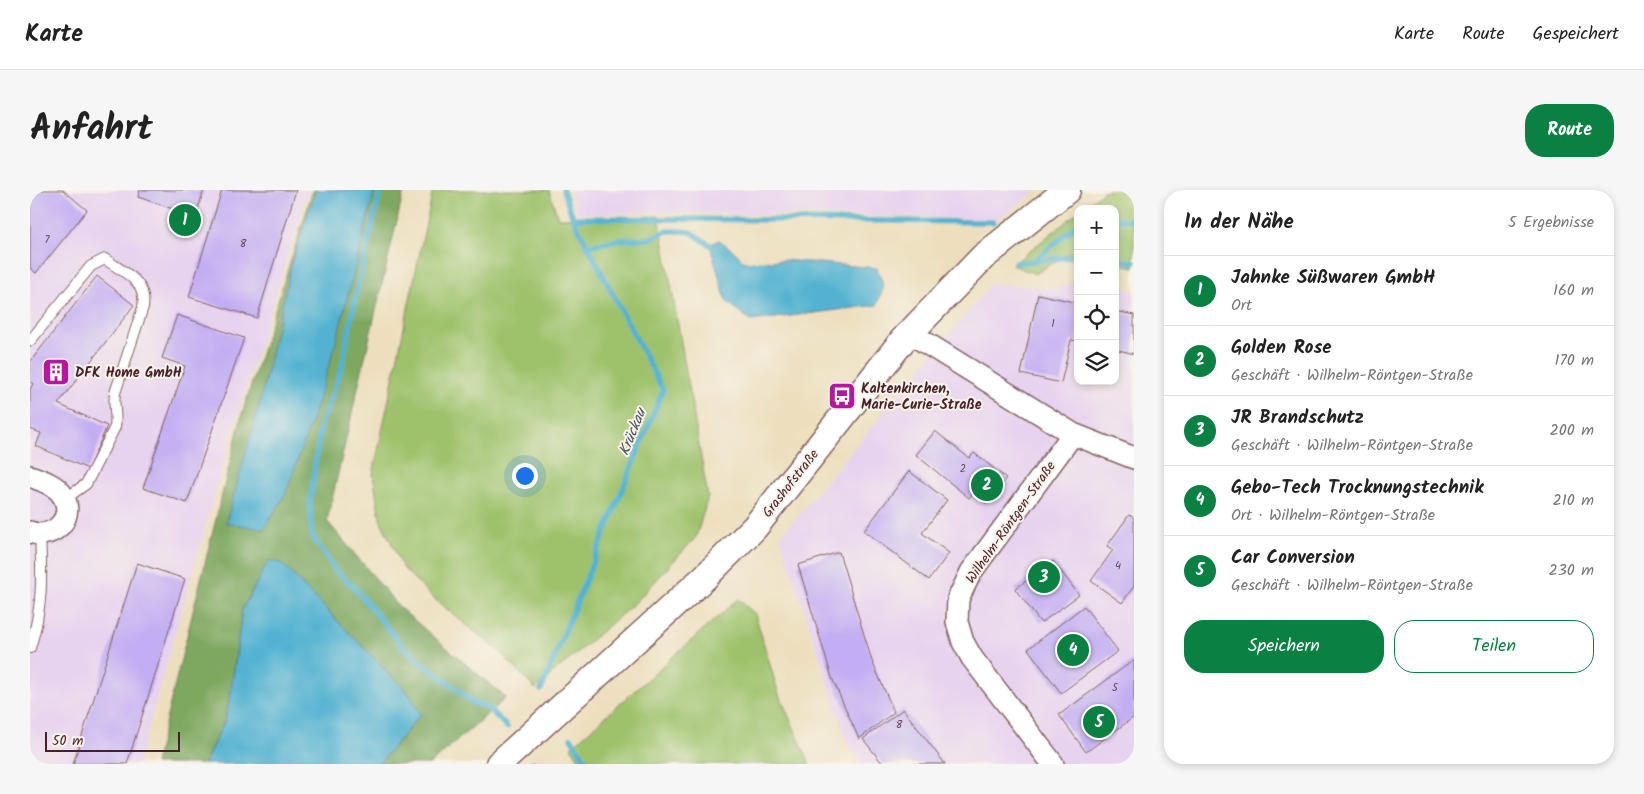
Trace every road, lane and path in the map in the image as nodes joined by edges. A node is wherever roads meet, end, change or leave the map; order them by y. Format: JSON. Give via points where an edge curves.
{"nodes":[{"id":1,"x":1067,"y":190,"type":"edge"},
{"id":2,"x":910,"y":333,"type":"junction"},
{"id":3,"x":30,"y":341,"type":"edge"},
{"id":4,"x":1073,"y":434,"type":"junction"},
{"id":5,"x":1134,"y":458,"type":"edge"},
{"id":6,"x":30,"y":476,"type":"edge"},
{"id":7,"x":65,"y":499,"type":"junction"},
{"id":8,"x":35,"y":533,"type":"edge"},
{"id":9,"x":30,"y":648,"type":"edge"},
{"id":10,"x":499,"y":764,"type":"edge"},
{"id":11,"x":1053,"y":764,"type":"edge"}],
"edges":[{"from":1,"to":2,"type":"street","name":"Grashofstraße","via":[[984,257]]},
{"from":2,"to":4,"type":"street"},
{"from":2,"to":10,"type":"street","name":"Grashofstraße","via":[[755,527],[705,577]]},
{"from":3,"to":7,"type":"lane","via":[[98,261],[105,259],[141,286],[143,307],[115,393],[115,427],[86,484]]},
{"from":4,"to":5,"type":"street"},
{"from":4,"to":11,"type":"street","name":"Wilhelm-Röntgen-Straße","via":[[971,572],[958,599],[957,622],[972,658]]},
{"from":6,"to":7,"type":"street","via":[[54,486]]},
{"from":7,"to":8,"type":"street","via":[[66,516],[62,524],[48,534]]},
{"from":8,"to":9,"type":"lane","via":[[43,575],[41,603]]}]}
